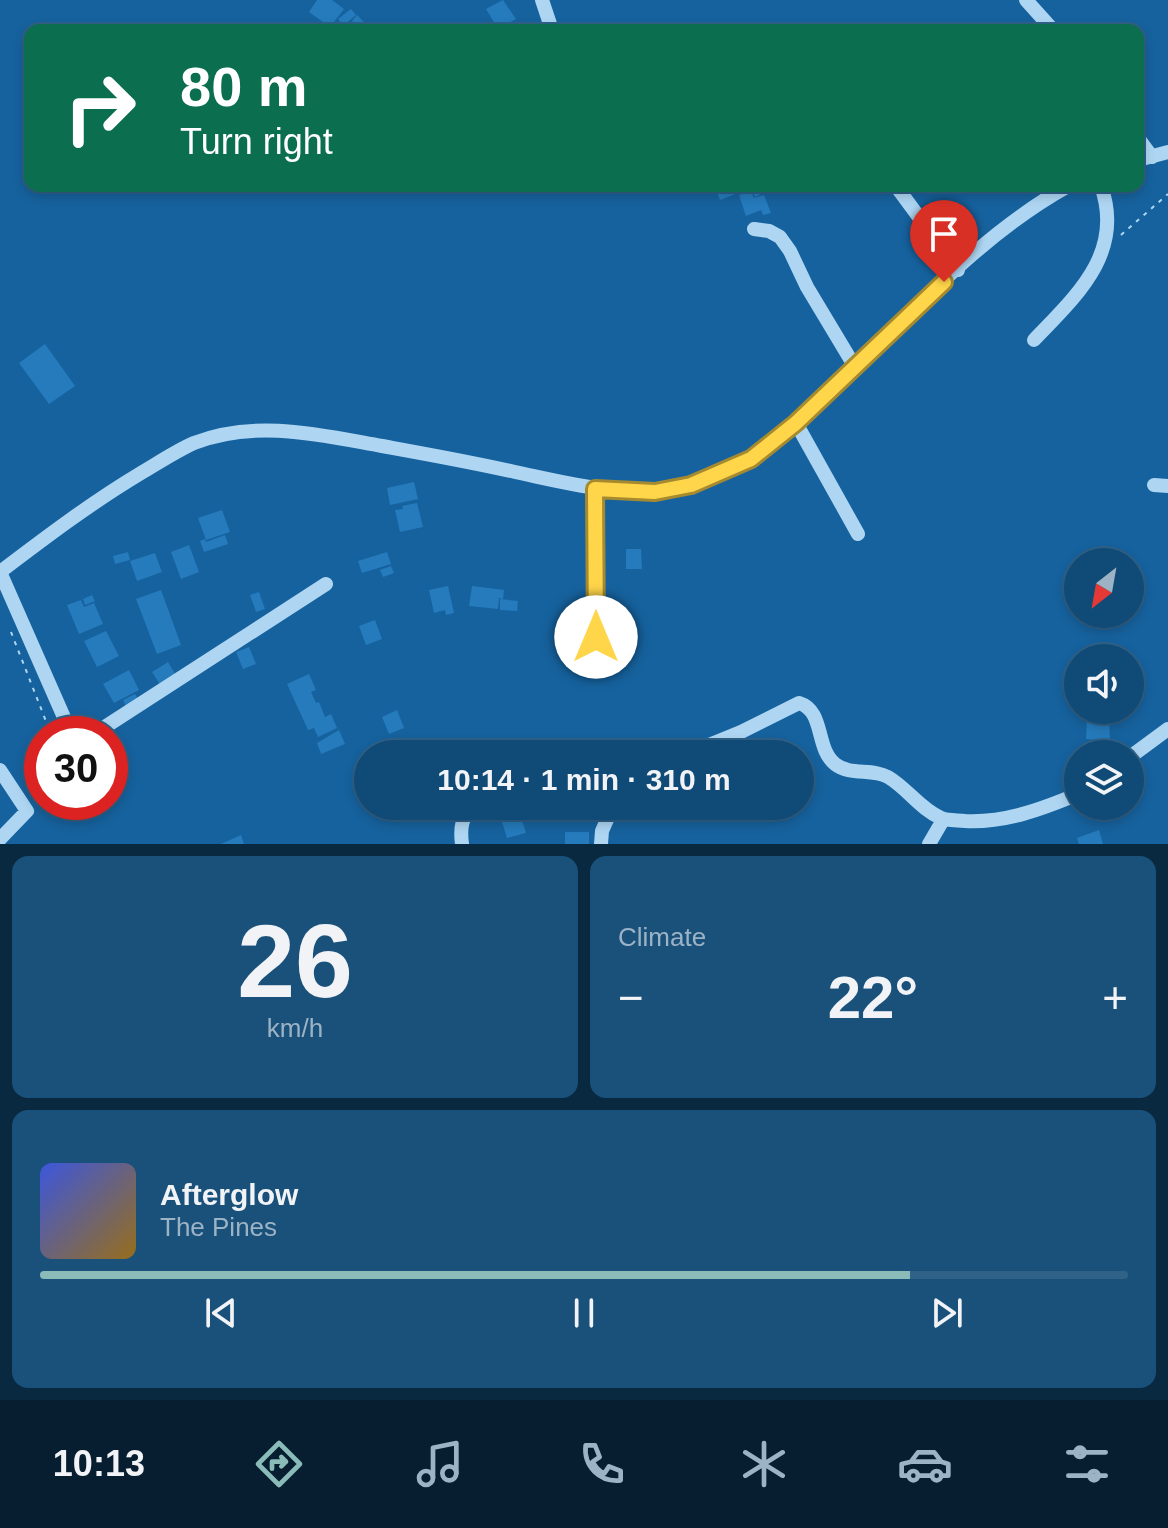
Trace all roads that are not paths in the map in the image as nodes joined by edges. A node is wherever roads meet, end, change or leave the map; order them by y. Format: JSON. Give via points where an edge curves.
{"nodes":[{"id":1,"x":542,"y":0,"type":"edge"},
{"id":2,"x":1026,"y":0,"type":"edge"},
{"id":3,"x":550,"y":24,"type":"edge"},
{"id":4,"x":1048,"y":24,"type":"edge"},
{"id":5,"x":1168,"y":152,"type":"edge"},
{"id":6,"x":1145,"y":159,"type":"edge"},
{"id":7,"x":900,"y":192,"type":"edge"},
{"id":8,"x":1058,"y":192,"type":"edge"},
{"id":9,"x":1103,"y":192,"type":"edge"},
{"id":10,"x":754,"y":229,"type":"dead end"},
{"id":11,"x":958,"y":270,"type":"junction"},
{"id":12,"x":1034,"y":340,"type":"dead end"},
{"id":13,"x":855,"y":367,"type":"junction"},
{"id":14,"x":796,"y":423,"type":"junction"},
{"id":15,"x":595,"y":489,"type":"junction"},
{"id":16,"x":858,"y":534,"type":"dead end"},
{"id":17,"x":0,"y":572,"type":"edge"},
{"id":18,"x":326,"y":584,"type":"dead end"},
{"id":19,"x":596,"y":637,"type":"dead end"},
{"id":20,"x":63,"y":716,"type":"edge"},
{"id":21,"x":122,"y":716,"type":"edge"},
{"id":22,"x":1168,"y":729,"type":"edge"},
{"id":23,"x":721,"y":740,"type":"edge"},
{"id":24,"x":1144,"y":747,"type":"edge"},
{"id":25,"x":0,"y":770,"type":"edge"},
{"id":26,"x":1064,"y":800,"type":"edge"},
{"id":27,"x":463,"y":820,"type":"edge"},
{"id":28,"x":607,"y":820,"type":"edge"},
{"id":29,"x":943,"y":820,"type":"junction"},
{"id":30,"x":0,"y":839,"type":"edge"},
{"id":31,"x":462,"y":844,"type":"edge"},
{"id":32,"x":601,"y":844,"type":"edge"},
{"id":33,"x":929,"y":844,"type":"edge"}],
"edges":[{"from":1,"to":3,"type":"street"},
{"from":2,"to":4,"type":"street"},
{"from":5,"to":6,"type":"street"},
{"from":7,"to":11,"type":"street"},
{"from":8,"to":11,"type":"street","via":[[1013,220]]},
{"from":9,"to":12,"type":"street","via":[[1108,226],[1103,253],[1082,289]]},
{"from":10,"to":13,"type":"street","via":[[780,237]]},
{"from":11,"to":13,"type":"street"},
{"from":13,"to":14,"type":"street"},
{"from":14,"to":15,"type":"street","via":[[751,459],[691,485],[655,492]]},
{"from":14,"to":16,"type":"street"},
{"from":15,"to":17,"type":"street","via":[[303,432],[237,432],[195,443],[157,463],[86,506]]},
{"from":15,"to":19,"type":"street"},
{"from":17,"to":20,"type":"street"},
{"from":18,"to":21,"type":"street"},
{"from":22,"to":24,"type":"street"},
{"from":23,"to":29,"type":"street","via":[[799,703],[809,706],[834,764],[889,777]]},
{"from":25,"to":30,"type":"street","via":[[27,811]]},
{"from":26,"to":29,"type":"street","via":[[1034,812],[982,821]]},
{"from":27,"to":31,"type":"street"},
{"from":28,"to":32,"type":"street"},
{"from":29,"to":33,"type":"street"}]}
